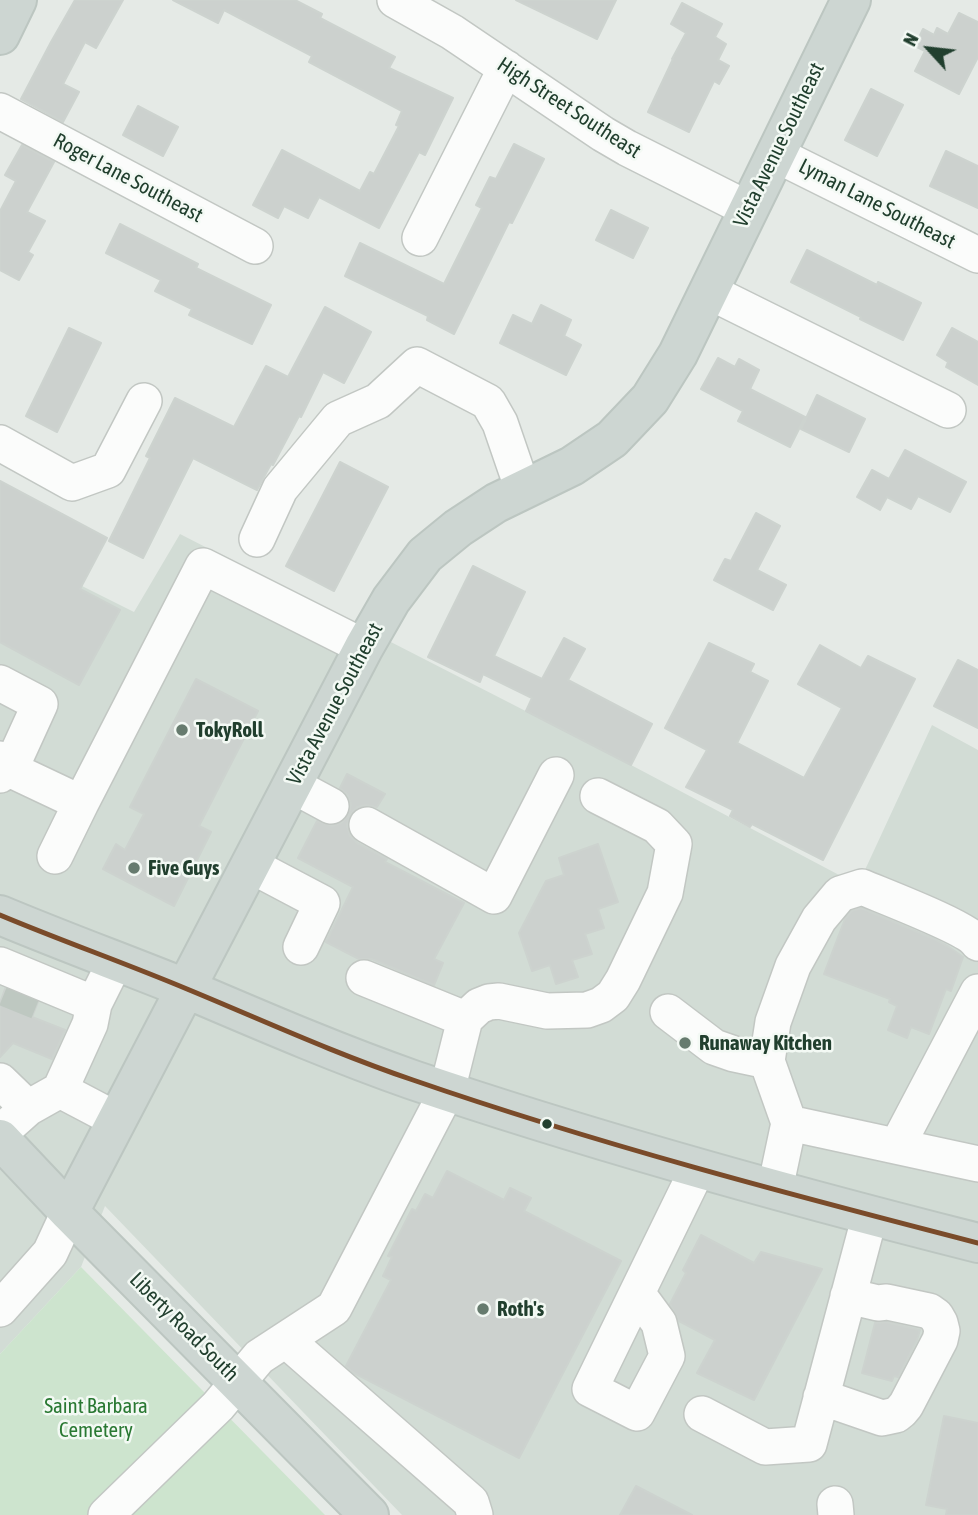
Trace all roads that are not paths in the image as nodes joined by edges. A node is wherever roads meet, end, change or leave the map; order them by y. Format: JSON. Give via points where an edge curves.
{"nodes":[{"id":1,"x":17,"y":0,"type":"edge"},
{"id":2,"x":395,"y":0,"type":"edge"},
{"id":3,"x":851,"y":0,"type":"edge"},
{"id":4,"x":0,"y":35,"type":"edge"},
{"id":5,"x":506,"y":68,"type":"junction"},
{"id":6,"x":0,"y":111,"type":"edge"},
{"id":7,"x":775,"y":154,"type":"junction"},
{"id":8,"x":748,"y":209,"type":"junction"},
{"id":9,"x":420,"y":238,"type":"dead end"},
{"id":10,"x":256,"y":246,"type":"dead end"},
{"id":11,"x":978,"y":255,"type":"edge"},
{"id":12,"x":708,"y":291,"type":"junction"},
{"id":13,"x":144,"y":401,"type":"dead end"},
{"id":14,"x":948,"y":410,"type":"dead end"},
{"id":15,"x":0,"y":443,"type":"edge"},
{"id":16,"x":523,"y":490,"type":"junction"},
{"id":17,"x":257,"y":539,"type":"dead end"},
{"id":18,"x":364,"y":647,"type":"junction"},
{"id":19,"x":0,"y":683,"type":"edge"},
{"id":20,"x":2,"y":767,"type":"edge"},
{"id":21,"x":556,"y":775,"type":"dead end"},
{"id":22,"x":292,"y":785,"type":"junction"},
{"id":23,"x":598,"y":796,"type":"dead end"},
{"id":24,"x":82,"y":803,"type":"junction"},
{"id":25,"x":331,"y":806,"type":"dead end"},
{"id":26,"x":368,"y":825,"type":"dead end"},
{"id":27,"x":55,"y":856,"type":"dead end"},
{"id":28,"x":250,"y":865,"type":"junction"},
{"id":29,"x":4,"y":925,"type":"edge"},
{"id":30,"x":978,"y":943,"type":"edge"},
{"id":31,"x":301,"y":947,"type":"dead end"},
{"id":32,"x":115,"y":962,"type":"junction"},
{"id":33,"x":364,"y":978,"type":"dead end"},
{"id":34,"x":2,"y":980,"type":"edge"},
{"id":35,"x":185,"y":988,"type":"junction"},
{"id":36,"x":978,"y":992,"type":"edge"},
{"id":37,"x":38,"y":1002,"type":"tunnel mouth"},
{"id":38,"x":668,"y":1012,"type":"dead end"},
{"id":39,"x":92,"y":1014,"type":"junction"},
{"id":40,"x":465,"y":1019,"type":"junction"},
{"id":41,"x":0,"y":1057,"type":"edge"},
{"id":42,"x":767,"y":1060,"type":"junction"},
{"id":43,"x":60,"y":1090,"type":"junction"},
{"id":44,"x":447,"y":1091,"type":"junction"},
{"id":45,"x":12,"y":1093,"type":"edge"},
{"id":46,"x":117,"y":1120,"type":"junction"},
{"id":47,"x":789,"y":1123,"type":"junction"},
{"id":48,"x":0,"y":1133,"type":"edge"},
{"id":49,"x":0,"y":1139,"type":"edge"},
{"id":50,"x":897,"y":1146,"type":"junction"},
{"id":51,"x":978,"y":1164,"type":"edge"},
{"id":52,"x":698,"y":1168,"type":"junction"},
{"id":53,"x":775,"y":1189,"type":"junction"},
{"id":54,"x":69,"y":1212,"type":"junction"},
{"id":55,"x":870,"y":1215,"type":"junction"},
{"id":56,"x":978,"y":1243,"type":"edge"},
{"id":57,"x":637,"y":1293,"type":"dead end"},
{"id":58,"x":848,"y":1296,"type":"junction"},
{"id":59,"x":0,"y":1309,"type":"edge"},
{"id":60,"x":286,"y":1340,"type":"junction"},
{"id":61,"x":238,"y":1381,"type":"junction"},
{"id":62,"x":821,"y":1397,"type":"junction"},
{"id":63,"x":702,"y":1414,"type":"dead end"},
{"id":64,"x":106,"y":1515,"type":"edge"},
{"id":65,"x":369,"y":1515,"type":"edge"},
{"id":66,"x":475,"y":1515,"type":"edge"}],
"edges":[{"from":1,"to":4,"type":"main road"},
{"from":2,"to":5,"type":"street","name":"High Street Southeast"},
{"from":3,"to":7,"type":"main road","name":"Vista Avenue Southeast"},
{"from":5,"to":8,"type":"street","name":"High Street Southeast","via":[[611,138]]},
{"from":5,"to":9,"type":"street"},
{"from":6,"to":10,"type":"street","name":"Roger Lane Southeast"},
{"from":7,"to":8,"type":"main road","name":"Vista Avenue Southeast"},
{"from":7,"to":11,"type":"street","name":"Lyman Lane Southeast"},
{"from":8,"to":12,"type":"main road","name":"Vista Avenue Southeast"},
{"from":12,"to":14,"type":"street"},
{"from":12,"to":16,"type":"main road","name":"Vista Avenue Southeast","via":[[650,399],[612,439],[572,466]]},
{"from":13,"to":15,"type":"street","via":[[108,470],[72,483]]},
{"from":16,"to":17,"type":"street","via":[[488,402],[417,365],[378,401],[338,419],[280,489]]},
{"from":16,"to":18,"type":"main road","name":"Vista Avenue Southeast","via":[[458,528],[425,555]]},
{"from":18,"to":22,"type":"main road","name":"Vista Avenue Southeast"},
{"from":18,"to":24,"type":"street","via":[[203,566]]},
{"from":19,"to":20,"type":"street","via":[[40,704],[14,761]]},
{"from":20,"to":24,"type":"street"},
{"from":21,"to":26,"type":"street","via":[[494,896]]},
{"from":22,"to":25,"type":"street"},
{"from":22,"to":28,"type":"main road","name":"Vista Avenue Southeast"},
{"from":23,"to":40,"type":"street","via":[[657,826],[674,844],[665,893],[623,980],[612,996],[587,1010],[547,1010],[499,1001],[479,1006]]},
{"from":24,"to":27,"type":"street"},
{"from":28,"to":31,"type":"street","via":[[322,903]]},
{"from":28,"to":35,"type":"main road","name":"Vista Avenue Southeast"},
{"from":29,"to":32,"type":"main road"},
{"from":30,"to":42,"type":"street","via":[[953,926],[862,887],[840,894],[819,919],[793,966],[773,1022]]},
{"from":32,"to":35,"type":"main road"},
{"from":32,"to":39,"type":"street"},
{"from":33,"to":40,"type":"street"},
{"from":34,"to":39,"type":"street"},
{"from":35,"to":44,"type":"main road","via":[[294,1035]]},
{"from":35,"to":46,"type":"main road","name":"Vista Avenue Southeast"},
{"from":36,"to":50,"type":"street"},
{"from":37,"to":39,"type":"street"},
{"from":38,"to":42,"type":"street","via":[[713,1047]]},
{"from":39,"to":43,"type":"street"},
{"from":40,"to":44,"type":"street"},
{"from":41,"to":45,"type":"street","via":[[7,1063]]},
{"from":42,"to":47,"type":"street"},
{"from":43,"to":45,"type":"street"},
{"from":43,"to":46,"type":"street"},
{"from":44,"to":52,"type":"main road"},
{"from":44,"to":60,"type":"street","via":[[334,1308]]},
{"from":45,"to":48,"type":"street"},
{"from":46,"to":54,"type":"main road","name":"Vista Avenue Southeast"},
{"from":47,"to":50,"type":"street"},
{"from":47,"to":53,"type":"street"},
{"from":49,"to":54,"type":"main road","name":"Liberty Road South"},
{"from":50,"to":51,"type":"street"},
{"from":52,"to":53,"type":"main road"},
{"from":52,"to":57,"type":"street"},
{"from":53,"to":55,"type":"main road"},
{"from":54,"to":59,"type":"street","via":[[50,1253]]},
{"from":54,"to":61,"type":"main road","name":"Liberty Road South"},
{"from":55,"to":56,"type":"main road"},
{"from":55,"to":58,"type":"street"},
{"from":58,"to":62,"type":"street"},
{"from":58,"to":62,"type":"street","via":[[932,1313],[942,1327],[940,1340],[906,1405],[896,1415],[882,1418]]},
{"from":60,"to":61,"type":"street","via":[[259,1357]]},
{"from":60,"to":66,"type":"street","via":[[471,1502]]},
{"from":61,"to":64,"type":"street"},
{"from":61,"to":65,"type":"main road","name":"Liberty Road South"},
{"from":62,"to":63,"type":"street","via":[[808,1444],[765,1447]]}]}
